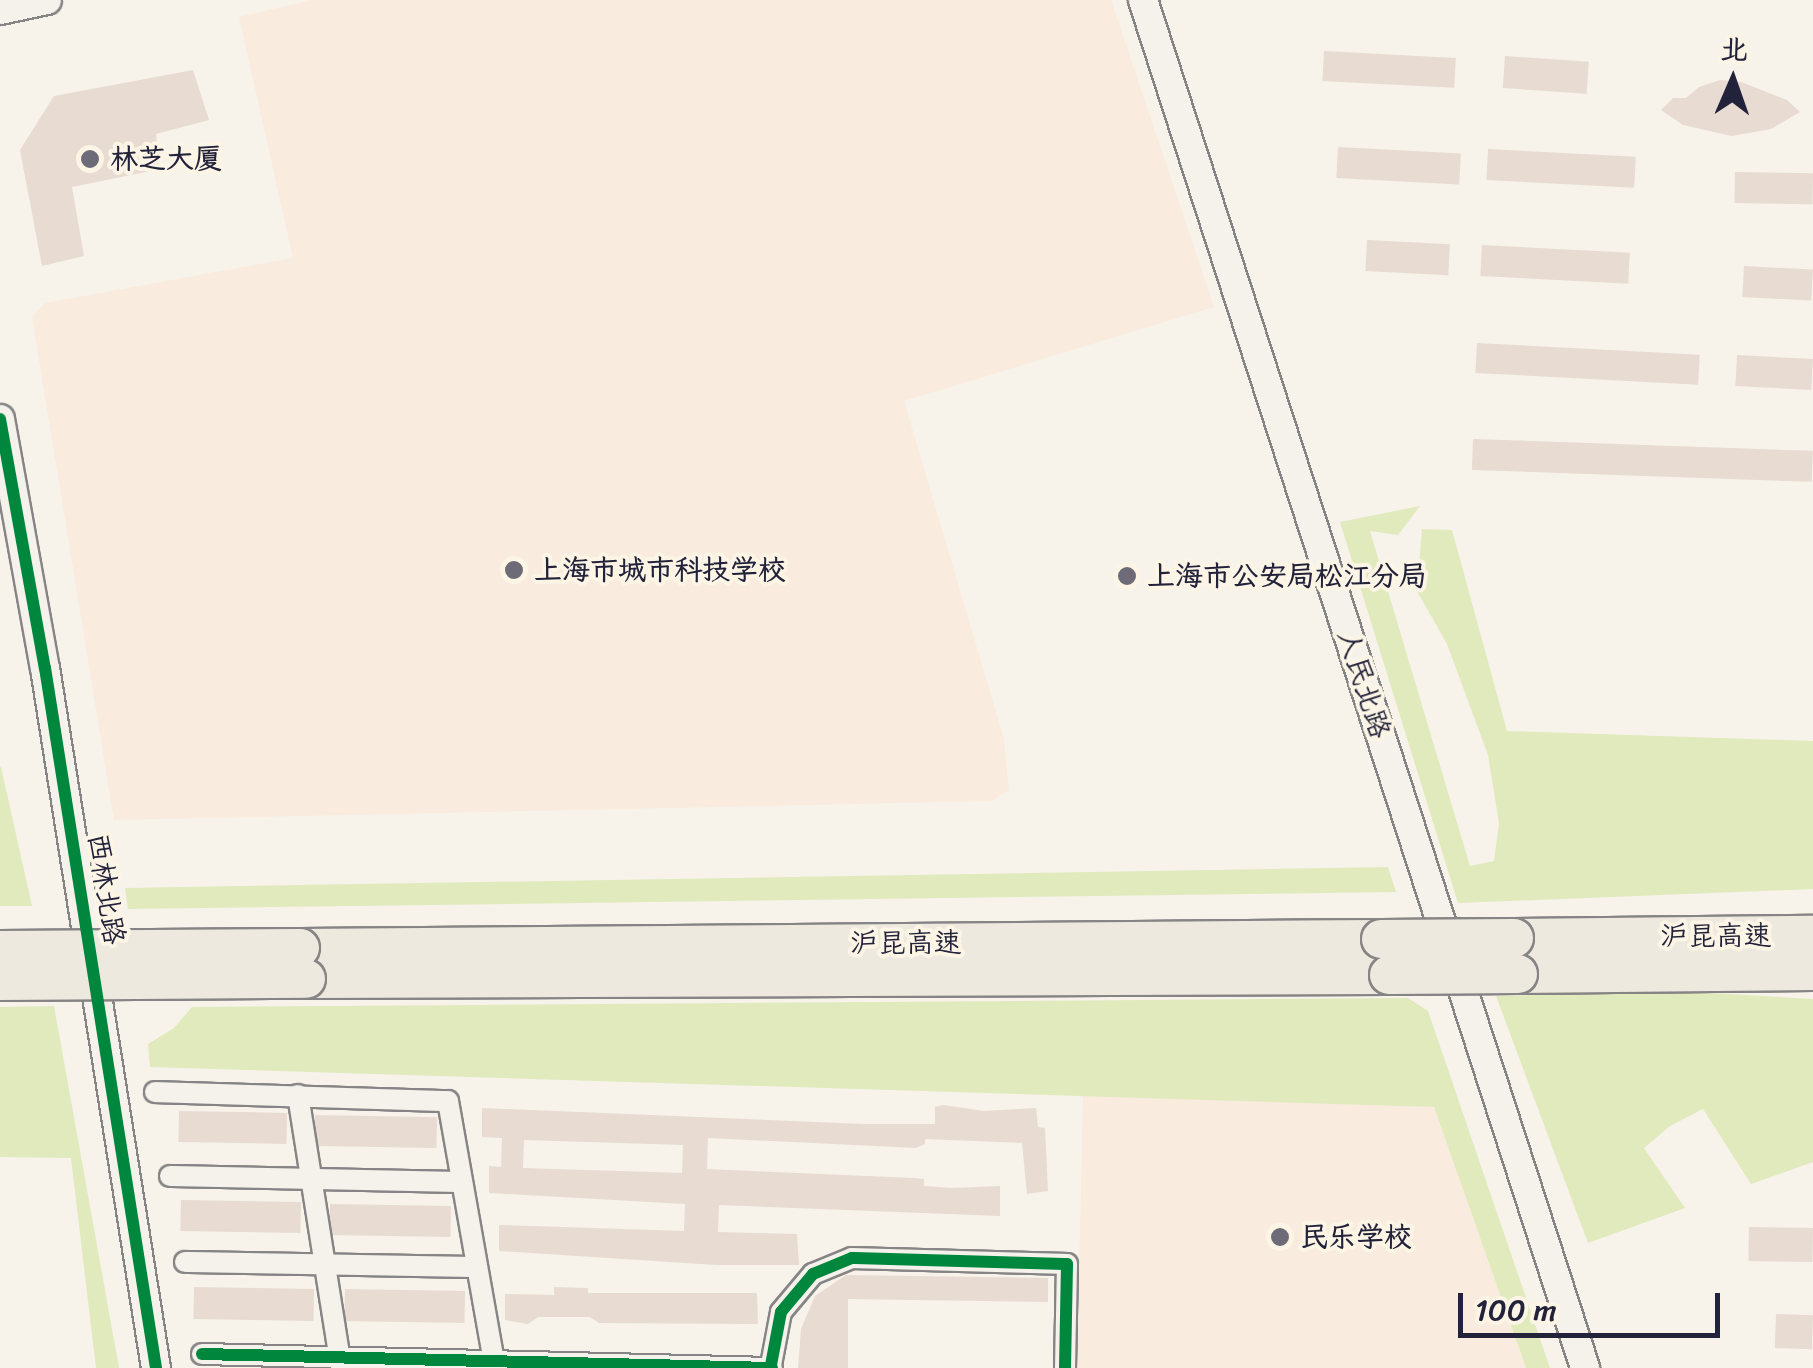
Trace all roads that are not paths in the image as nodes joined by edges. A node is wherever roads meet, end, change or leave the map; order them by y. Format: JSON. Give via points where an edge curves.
{"nodes":[{"id":1,"x":48,"y":0,"type":"edge"},
{"id":2,"x":1143,"y":0,"type":"edge"},
{"id":3,"x":0,"y":10,"type":"edge"},
{"id":4,"x":0,"y":419,"type":"edge"},
{"id":5,"x":1813,"y":933,"type":"edge"},
{"id":6,"x":0,"y":950,"type":"edge"},
{"id":7,"x":1698,"y":954,"type":"junction"},
{"id":8,"x":303,"y":964,"type":"junction"},
{"id":9,"x":1813,"y":971,"type":"edge"},
{"id":10,"x":0,"y":981,"type":"edge"},
{"id":11,"x":1813,"y":982,"type":"edge"},
{"id":12,"x":155,"y":1092,"type":"dead end"},
{"id":13,"x":298,"y":1095,"type":"junction"},
{"id":14,"x":170,"y":1176,"type":"dead end"},
{"id":15,"x":311,"y":1178,"type":"junction"},
{"id":16,"x":461,"y":1182,"type":"junction"},
{"id":17,"x":185,"y":1262,"type":"dead end"},
{"id":18,"x":324,"y":1264,"type":"junction"},
{"id":19,"x":476,"y":1268,"type":"junction"},
{"id":20,"x":202,"y":1354,"type":"dead end"},
{"id":21,"x":340,"y":1363,"type":"edge"},
{"id":22,"x":494,"y":1364,"type":"edge"},
{"id":23,"x":772,"y":1367,"type":"edge"},
{"id":24,"x":156,"y":1368,"type":"edge"},
{"id":25,"x":1065,"y":1368,"type":"edge"},
{"id":26,"x":1585,"y":1368,"type":"edge"}],
"edges":[{"from":1,"to":3,"type":"main road"},
{"from":2,"to":26,"type":"main road","name":"人民北路"},
{"from":4,"to":24,"type":"main road","name":"西林北路"},
{"from":5,"to":7,"type":"highway"},
{"from":6,"to":8,"type":"highway","name":"沪昆高速","bridge":true},
{"from":7,"to":8,"type":"highway","name":"沪昆高速","bridge":true},
{"from":7,"to":9,"type":"highway","name":"沪昆高速"},
{"from":7,"to":11,"type":"highway"},
{"from":8,"to":10,"type":"highway","name":"沪昆高速","bridge":true},
{"from":12,"to":13,"type":"street"},
{"from":13,"to":15,"type":"street"},
{"from":13,"to":16,"type":"street","via":[[448,1102]]},
{"from":14,"to":15,"type":"street"},
{"from":15,"to":16,"type":"street"},
{"from":15,"to":18,"type":"street"},
{"from":16,"to":19,"type":"street"},
{"from":17,"to":18,"type":"street"},
{"from":18,"to":19,"type":"street"},
{"from":18,"to":21,"type":"street"},
{"from":19,"to":22,"type":"street"},
{"from":20,"to":21,"type":"street"},
{"from":21,"to":22,"type":"street"},
{"from":22,"to":23,"type":"street"},
{"from":23,"to":25,"type":"street","via":[[780,1312],[812,1274],[852,1258],[1067,1264]]}]}
